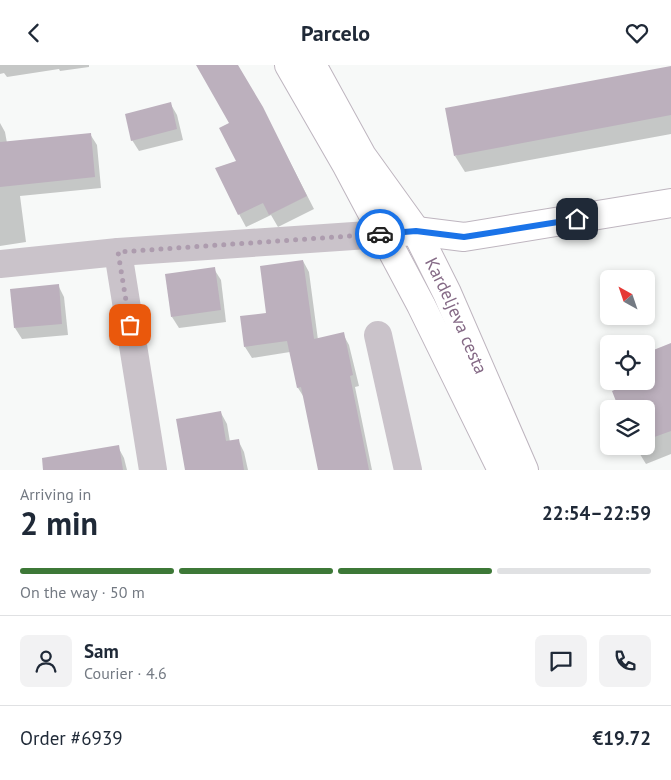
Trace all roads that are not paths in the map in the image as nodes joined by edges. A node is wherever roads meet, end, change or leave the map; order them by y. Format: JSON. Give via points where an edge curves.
{"nodes":[{"id":1,"x":289,"y":65,"type":"edge"},
{"id":2,"x":312,"y":65,"type":"edge"},
{"id":3,"x":671,"y":203,"type":"edge"},
{"id":4,"x":416,"y":231,"type":"junction"},
{"id":5,"x":383,"y":234,"type":"junction"},
{"id":6,"x":118,"y":252,"type":"junction"},
{"id":7,"x":0,"y":264,"type":"edge"},
{"id":8,"x":378,"y":335,"type":"dead end"},
{"id":9,"x":153,"y":470,"type":"edge"},
{"id":10,"x":408,"y":470,"type":"edge"},
{"id":11,"x":502,"y":470,"type":"edge"},
{"id":12,"x":524,"y":470,"type":"edge"}],
"edges":[{"from":1,"to":5,"type":"street","name":"Kardeljeva cesta"},
{"from":2,"to":4,"type":"street","name":"Kardeljeva cesta","via":[[362,156]]},
{"from":3,"to":4,"type":"street","via":[[464,237]]},
{"from":4,"to":5,"type":"street"},
{"from":4,"to":12,"type":"street","name":"Kardeljeva cesta","via":[[447,293]]},
{"from":5,"to":6,"type":"street"},
{"from":5,"to":11,"type":"street","name":"Kardeljeva cesta"},
{"from":6,"to":7,"type":"street"},
{"from":6,"to":9,"type":"street"},
{"from":8,"to":10,"type":"street"}]}
